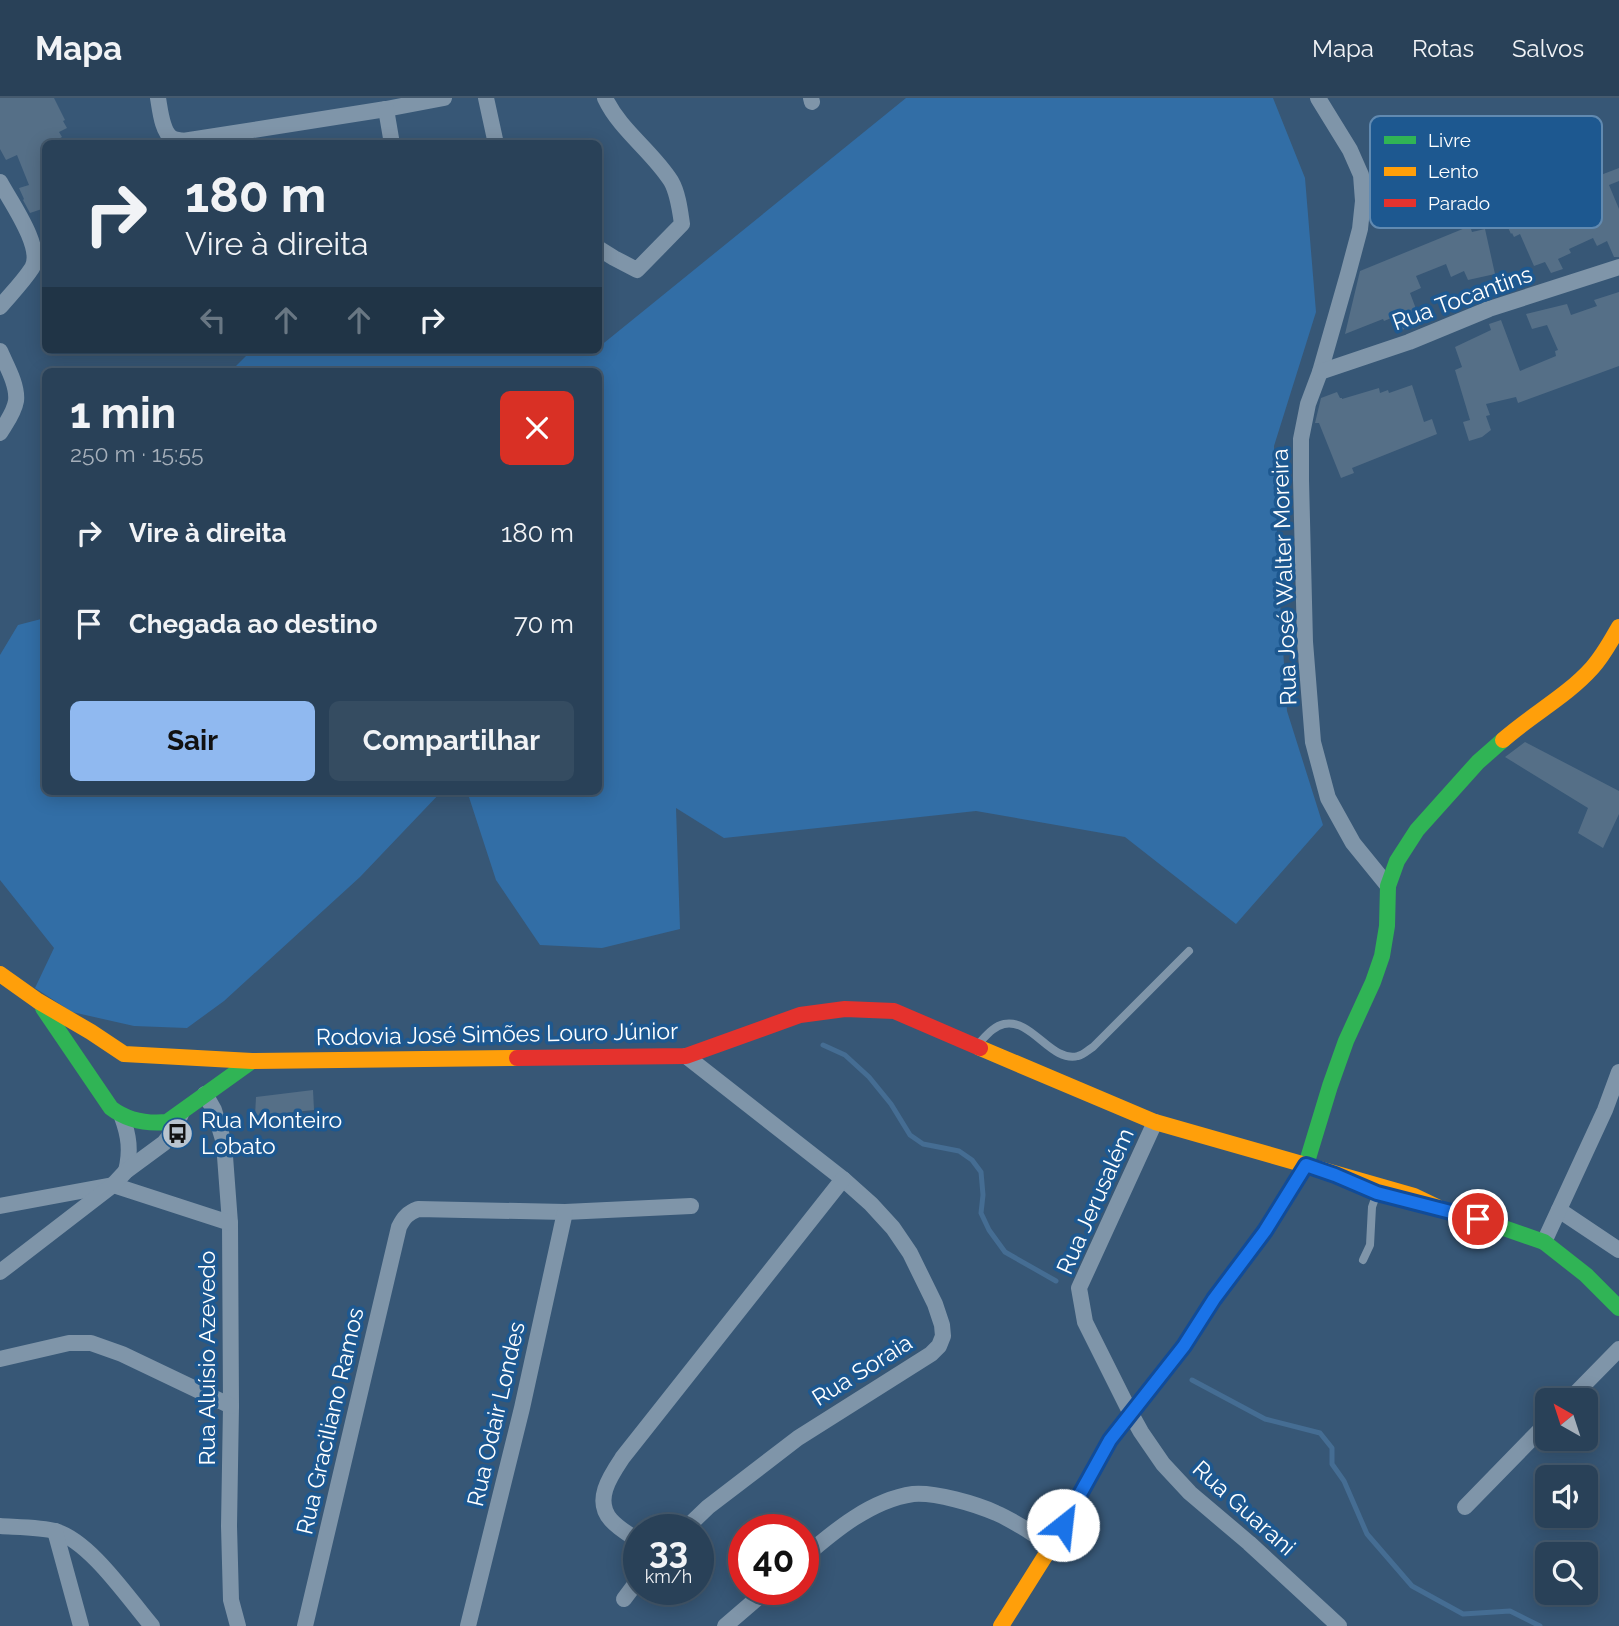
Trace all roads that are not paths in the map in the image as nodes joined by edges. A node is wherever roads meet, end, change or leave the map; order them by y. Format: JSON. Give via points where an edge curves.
{"nodes":[{"id":1,"x":158,"y":98,"type":"edge"},
{"id":2,"x":444,"y":98,"type":"edge"},
{"id":3,"x":486,"y":98,"type":"edge"},
{"id":4,"x":605,"y":98,"type":"edge"},
{"id":5,"x":1318,"y":98,"type":"edge"},
{"id":6,"x":386,"y":109,"type":"junction"},
{"id":7,"x":227,"y":138,"type":"edge"},
{"id":8,"x":174,"y":140,"type":"edge"},
{"id":9,"x":198,"y":140,"type":"edge"},
{"id":10,"x":391,"y":140,"type":"edge"},
{"id":11,"x":495,"y":140,"type":"edge"},
{"id":12,"x":0,"y":182,"type":"edge"},
{"id":13,"x":602,"y":250,"type":"edge"},
{"id":14,"x":1619,"y":267,"type":"edge"},
{"id":15,"x":0,"y":307,"type":"edge"},
{"id":16,"x":0,"y":351,"type":"edge"},
{"id":17,"x":1320,"y":372,"type":"junction"},
{"id":18,"x":0,"y":433,"type":"edge"},
{"id":19,"x":1619,"y":627,"type":"edge"},
{"id":20,"x":1388,"y":886,"type":"junction"},
{"id":21,"x":1189,"y":951,"type":"dead end"},
{"id":22,"x":0,"y":974,"type":"edge"},
{"id":23,"x":38,"y":1001,"type":"junction"},
{"id":24,"x":976,"y":1046,"type":"junction"},
{"id":25,"x":686,"y":1056,"type":"junction"},
{"id":26,"x":184,"y":1059,"type":"junction"},
{"id":27,"x":252,"y":1061,"type":"junction"},
{"id":28,"x":113,"y":1063,"type":"junction"},
{"id":29,"x":1619,"y":1072,"type":"edge"},
{"id":30,"x":200,"y":1085,"type":"junction"},
{"id":31,"x":182,"y":1112,"type":"junction"},
{"id":32,"x":117,"y":1113,"type":"junction"},
{"id":33,"x":1155,"y":1122,"type":"junction"},
{"id":34,"x":1306,"y":1165,"type":"junction"},
{"id":35,"x":127,"y":1171,"type":"junction"},
{"id":36,"x":1335,"y":1175,"type":"junction"},
{"id":37,"x":843,"y":1179,"type":"junction"},
{"id":38,"x":113,"y":1185,"type":"junction"},
{"id":39,"x":1377,"y":1193,"type":"junction"},
{"id":40,"x":0,"y":1206,"type":"edge"},
{"id":41,"x":691,"y":1206,"type":"dead end"},
{"id":42,"x":1437,"y":1207,"type":"junction"},
{"id":43,"x":1559,"y":1210,"type":"junction"},
{"id":44,"x":565,"y":1212,"type":"junction"},
{"id":45,"x":230,"y":1223,"type":"junction"},
{"id":46,"x":1544,"y":1242,"type":"junction"},
{"id":47,"x":1619,"y":1250,"type":"edge"},
{"id":48,"x":1363,"y":1260,"type":"dead end"},
{"id":49,"x":0,"y":1272,"type":"edge"},
{"id":50,"x":1619,"y":1308,"type":"edge"},
{"id":51,"x":1619,"y":1349,"type":"edge"},
{"id":52,"x":0,"y":1359,"type":"edge"},
{"id":53,"x":1581,"y":1388,"type":"edge"},
{"id":54,"x":230,"y":1406,"type":"junction"},
{"id":55,"x":1131,"y":1414,"type":"junction"},
{"id":56,"x":1535,"y":1435,"type":"edge"},
{"id":57,"x":1465,"y":1507,"type":"dead end"},
{"id":58,"x":701,"y":1514,"type":"edge"},
{"id":59,"x":0,"y":1526,"type":"edge"},
{"id":60,"x":623,"y":1530,"type":"edge"},
{"id":61,"x":55,"y":1531,"type":"junction"},
{"id":62,"x":819,"y":1545,"type":"edge"},
{"id":63,"x":1052,"y":1545,"type":"junction"},
{"id":64,"x":749,"y":1605,"type":"edge"},
{"id":65,"x":1003,"y":1625,"type":"edge"},
{"id":66,"x":81,"y":1626,"type":"edge"},
{"id":67,"x":152,"y":1626,"type":"edge"},
{"id":68,"x":238,"y":1626,"type":"edge"},
{"id":69,"x":305,"y":1626,"type":"edge"},
{"id":70,"x":468,"y":1626,"type":"edge"},
{"id":71,"x":725,"y":1626,"type":"edge"},
{"id":72,"x":1339,"y":1626,"type":"edge"}],
"edges":[{"from":1,"to":8,"type":"street","via":[[166,131]]},
{"from":2,"to":6,"type":"street"},
{"from":3,"to":11,"type":"street"},
{"from":4,"to":13,"type":"street","via":[[671,181],[682,224],[637,270]]},
{"from":5,"to":17,"type":"street","name":"Rua José Walter Moreira","via":[[1361,175],[1363,201],[1360,229]]},
{"from":6,"to":7,"type":"street"},
{"from":6,"to":10,"type":"street"},
{"from":7,"to":9,"type":"street"},
{"from":12,"to":15,"type":"street","via":[[35,254],[33,266]]},
{"from":14,"to":17,"type":"street","name":"Rua Tocantins"},
{"from":16,"to":18,"type":"street","via":[[16,401]]},
{"from":17,"to":20,"type":"street","name":"Rua José Walter Moreira","via":[[1301,439],[1305,642],[1313,742],[1328,797],[1353,842]]},
{"from":19,"to":20,"type":"main road","via":[[1592,668],[1478,762],[1417,831],[1397,861]]},
{"from":20,"to":34,"type":"main road","via":[[1382,956],[1346,1041]]},
{"from":21,"to":24,"type":"lane","via":[[1079,1056],[1064,1056],[1021,1026],[1005,1023],[993,1028]]},
{"from":22,"to":23,"type":"main road","name":"Rodovia José Simões Louro Júnior"},
{"from":23,"to":28,"type":"main road","name":"Rodovia José Simões Louro Júnior","via":[[91,1032]]},
{"from":23,"to":32,"type":"main road","name":"Rodovia José Simões Louro Júnior"},
{"from":24,"to":25,"type":"main road","name":"Rodovia José Simões Louro Júnior","via":[[894,1011],[845,1009],[800,1014]]},
{"from":24,"to":33,"type":"main road","name":"Rodovia José Simões Louro Júnior"},
{"from":25,"to":27,"type":"main road","name":"Rodovia José Simões Louro Júnior"},
{"from":25,"to":37,"type":"street","name":"Rua Soraia"},
{"from":26,"to":27,"type":"main road","name":"Rodovia José Simões Louro Júnior"},
{"from":26,"to":28,"type":"main road","name":"Rodovia José Simões Louro Júnior"},
{"from":26,"to":30,"type":"main road"},
{"from":27,"to":30,"type":"main road"},
{"from":28,"to":32,"type":"main road","via":[[102,1081],[103,1093]]},
{"from":29,"to":43,"type":"street"},
{"from":30,"to":31,"type":"main road"},
{"from":30,"to":45,"type":"street","name":"Rua Aluísio Azevedo","via":[[224,1143]]},
{"from":31,"to":32,"type":"main road","via":[[167,1122],[153,1124]]},
{"from":31,"to":35,"type":"street","via":[[164,1143]]},
{"from":32,"to":35,"type":"street","via":[[130,1145]]},
{"from":33,"to":34,"type":"main road","name":"Rodovia José Simões Louro Júnior"},
{"from":33,"to":55,"type":"street","name":"Rua Jerusalém","via":[[1079,1288],[1085,1322]]},
{"from":34,"to":36,"type":"main road","name":"Rodovia José Simões Louro Júnior"},
{"from":34,"to":55,"type":"main road","via":[[1265,1231]]},
{"from":35,"to":38,"type":"street"},
{"from":36,"to":39,"type":"main road","name":"Rodovia José Simões Louro Júnior"},
{"from":36,"to":42,"type":"main road","name":"Rodovia José Simões Louro Júnior","via":[[1414,1196]]},
{"from":37,"to":58,"type":"street","name":"Rua Soraia","via":[[893,1228],[910,1253],[942,1325],[939,1346],[798,1438]]},
{"from":37,"to":60,"type":"street","via":[[612,1473],[603,1500],[605,1511]]},
{"from":38,"to":40,"type":"street"},
{"from":38,"to":45,"type":"street"},
{"from":38,"to":49,"type":"street"},
{"from":39,"to":42,"type":"main road","name":"Rodovia José Simões Louro Júnior"},
{"from":39,"to":48,"type":"lane","via":[[1370,1244]]},
{"from":41,"to":44,"type":"street"},
{"from":42,"to":46,"type":"main road","name":"Rodovia José Simões Louro Júnior"},
{"from":43,"to":46,"type":"street"},
{"from":43,"to":47,"type":"street"},
{"from":44,"to":69,"type":"street","name":"Rua Graciliano Ramos","via":[[418,1209],[404,1218]]},
{"from":44,"to":70,"type":"street","name":"Rua Odair Londes"},
{"from":45,"to":54,"type":"street","name":"Rua Aluísio Azevedo"},
{"from":46,"to":50,"type":"main road","name":"Rodovia José Simões Louro Júnior"},
{"from":51,"to":53,"type":"street"},
{"from":52,"to":54,"type":"street","via":[[69,1343],[91,1343]]},
{"from":54,"to":68,"type":"street","name":"Rua Aluísio Azevedo","via":[[231,1600]]},
{"from":55,"to":63,"type":"main road","via":[[1110,1440]]},
{"from":55,"to":72,"type":"street","name":"Rua Guarani","via":[[1163,1464],[1190,1493]]},
{"from":56,"to":57,"type":"street"},
{"from":59,"to":61,"type":"street"},
{"from":61,"to":66,"type":"street"},
{"from":61,"to":67,"type":"street","via":[[81,1544]]},
{"from":62,"to":63,"type":"street","via":[[858,1516],[914,1494],[970,1503]]},
{"from":63,"to":65,"type":"main road"},
{"from":64,"to":71,"type":"street"}]}
